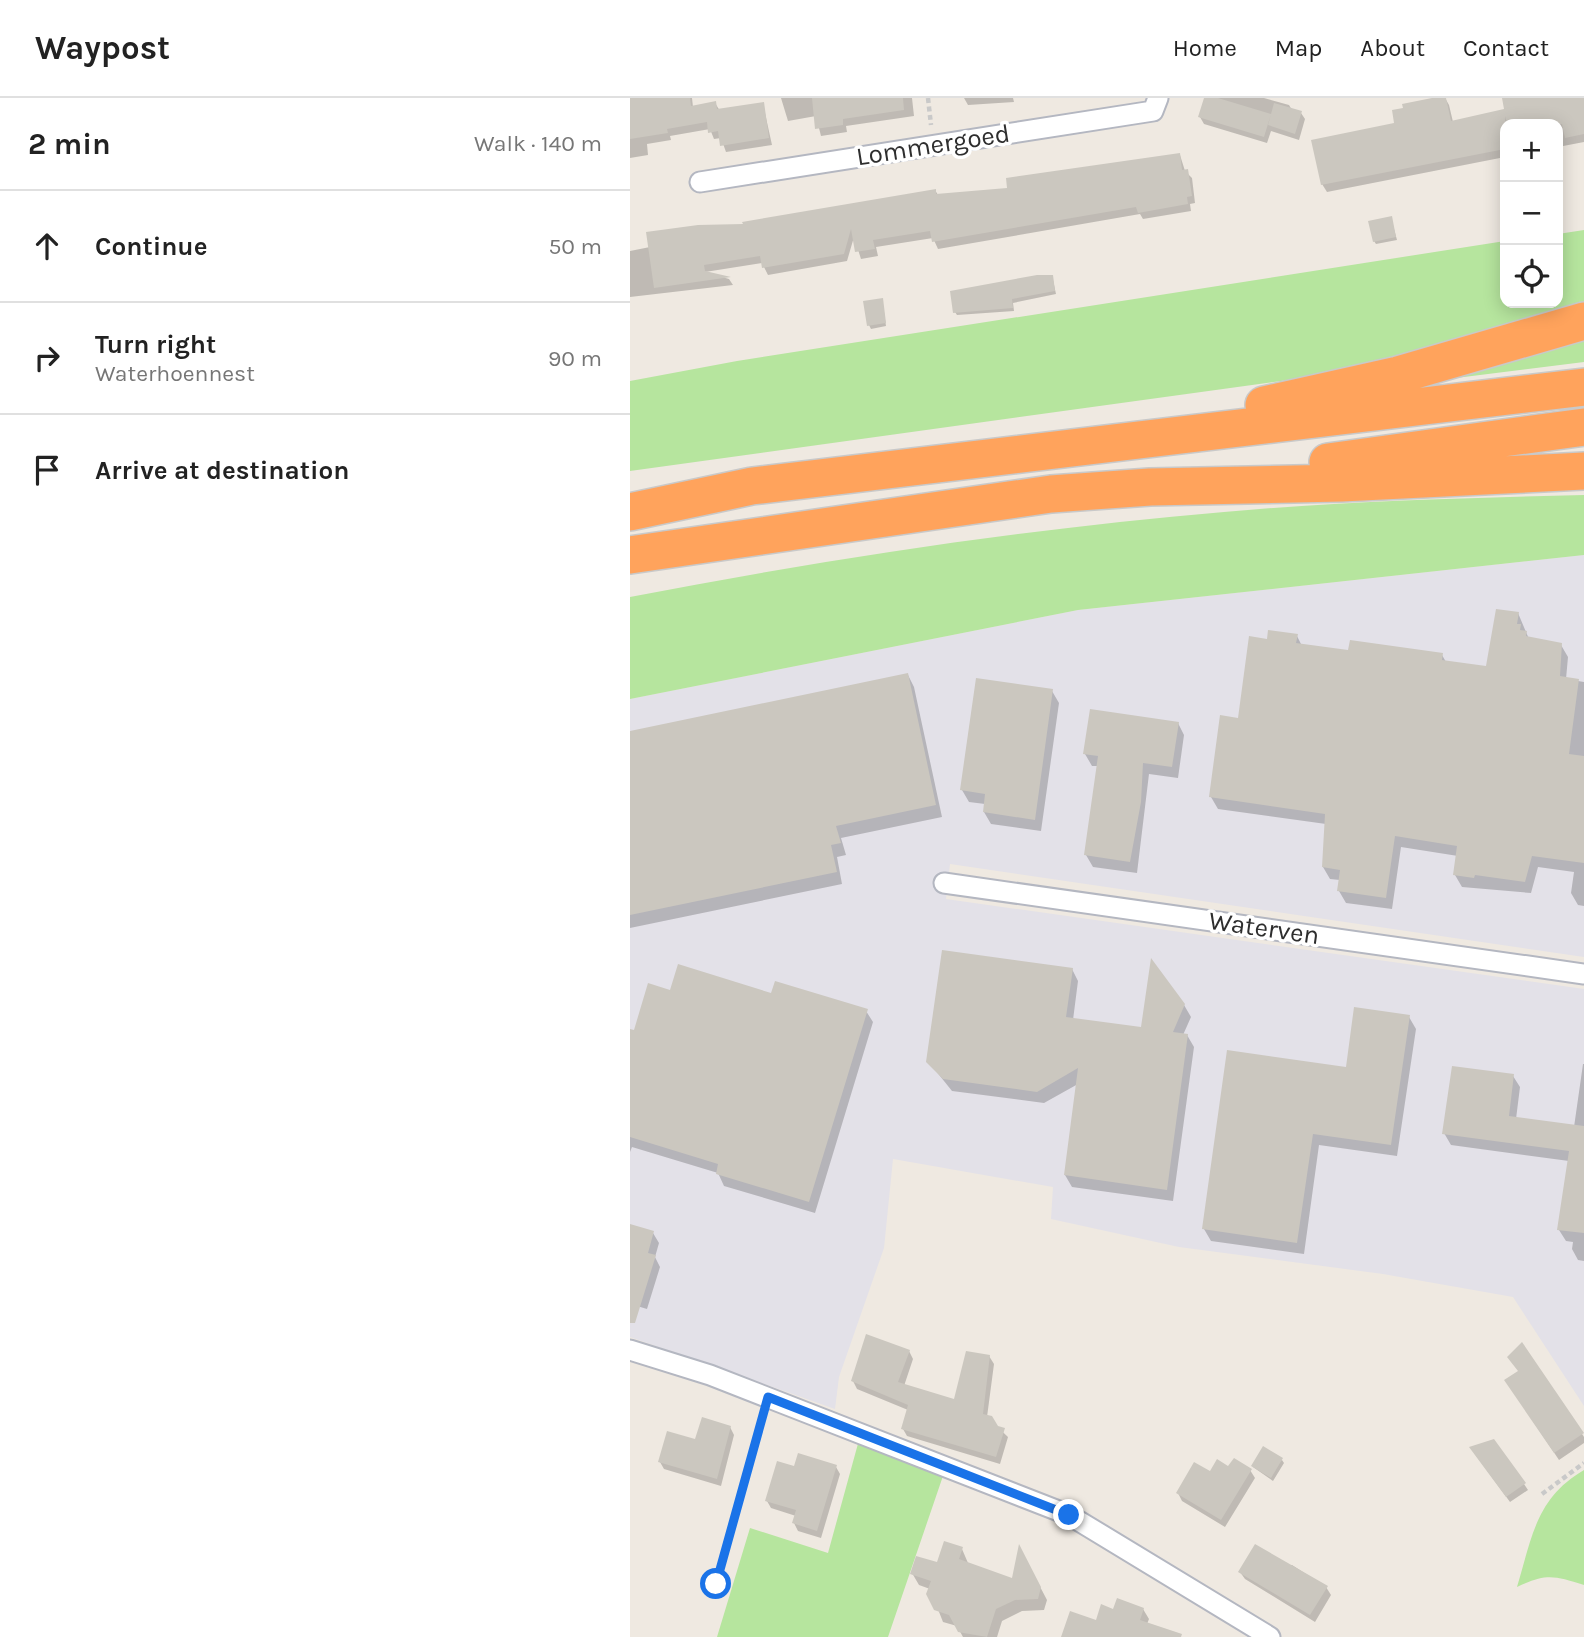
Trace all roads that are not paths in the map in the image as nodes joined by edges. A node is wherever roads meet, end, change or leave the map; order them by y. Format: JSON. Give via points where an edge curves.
{"nodes":[{"id":1,"x":1158,"y":98,"type":"edge"},
{"id":2,"x":700,"y":181,"type":"dead end"},
{"id":3,"x":1584,"y":321,"type":"edge"},
{"id":4,"x":1584,"y":387,"type":"edge"},
{"id":5,"x":1584,"y":427,"type":"edge"},
{"id":6,"x":1101,"y":444,"type":"junction"},
{"id":7,"x":1584,"y":471,"type":"edge"},
{"id":8,"x":752,"y":486,"type":"junction"},
{"id":9,"x":1150,"y":486,"type":"junction"},
{"id":10,"x":630,"y":492,"type":"edge"},
{"id":11,"x":630,"y":512,"type":"edge"},
{"id":12,"x":630,"y":555,"type":"edge"},
{"id":13,"x":944,"y":883,"type":"dead end"},
{"id":14,"x":1584,"y":974,"type":"edge"},
{"id":15,"x":630,"y":1350,"type":"edge"},
{"id":16,"x":1270,"y":1637,"type":"edge"}],
"edges":[{"from":1,"to":2,"type":"street","name":"Lommergoed","via":[[1153,111]]},
{"from":3,"to":6,"type":"highway","via":[[1398,375]]},
{"from":4,"to":6,"type":"highway"},
{"from":5,"to":9,"type":"highway"},
{"from":6,"to":8,"type":"highway"},
{"from":7,"to":9,"type":"highway","via":[[1341,483]]},
{"from":8,"to":10,"type":"highway","via":[[718,478]]},
{"from":8,"to":11,"type":"highway"},
{"from":9,"to":12,"type":"highway","via":[[1051,494]]},
{"from":13,"to":14,"type":"street","name":"Waterven"},
{"from":15,"to":16,"type":"street","via":[[768,1397],[1069,1515]]}]}
